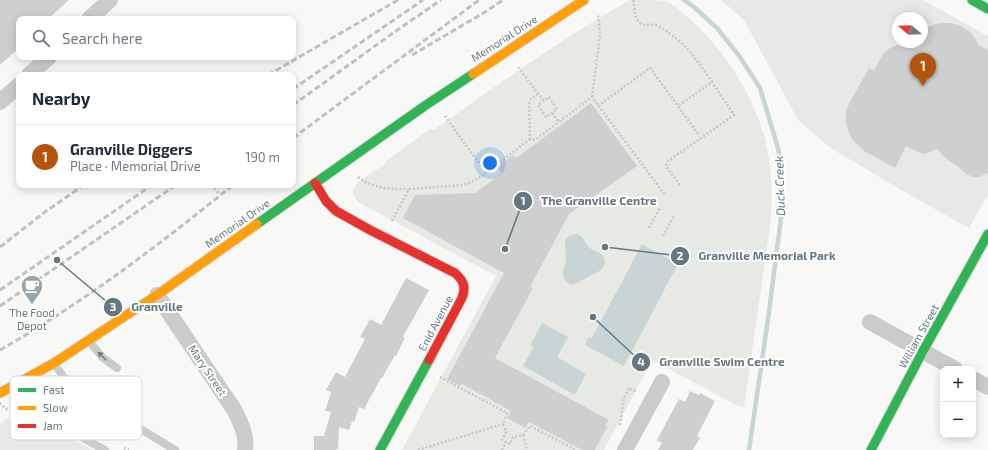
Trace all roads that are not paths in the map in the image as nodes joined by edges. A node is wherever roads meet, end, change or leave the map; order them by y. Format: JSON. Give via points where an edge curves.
{"nodes":[{"id":1,"x":110,"y":0,"type":"edge"},
{"id":2,"x":584,"y":0,"type":"edge"},
{"id":3,"x":972,"y":0,"type":"edge"},
{"id":4,"x":988,"y":9,"type":"edge"},
{"id":5,"x":92,"y":16,"type":"edge"},
{"id":6,"x":46,"y":60,"type":"edge"},
{"id":7,"x":32,"y":72,"type":"edge"},
{"id":8,"x":16,"y":88,"type":"edge"},
{"id":9,"x":0,"y":102,"type":"edge"},
{"id":10,"x":314,"y":183,"type":"junction"},
{"id":11,"x":988,"y":234,"type":"edge"},
{"id":12,"x":157,"y":295,"type":"junction"},
{"id":13,"x":870,"y":322,"type":"dead end"},
{"id":14,"x":88,"y":341,"type":"junction"},
{"id":15,"x":923,"y":351,"type":"junction"},
{"id":16,"x":54,"y":363,"type":"junction"},
{"id":17,"x":950,"y":366,"type":"edge"},
{"id":18,"x":117,"y":368,"type":"dead end"},
{"id":19,"x":31,"y":376,"type":"edge"},
{"id":20,"x":63,"y":376,"type":"edge"},
{"id":21,"x":976,"y":381,"type":"edge"},
{"id":22,"x":662,"y":382,"type":"dead end"},
{"id":23,"x":10,"y":387,"type":"edge"},
{"id":24,"x":988,"y":387,"type":"edge"},
{"id":25,"x":0,"y":393,"type":"edge"},
{"id":26,"x":142,"y":430,"type":"edge"},
{"id":27,"x":87,"y":440,"type":"edge"},
{"id":28,"x":105,"y":450,"type":"edge"},
{"id":29,"x":175,"y":450,"type":"edge"},
{"id":30,"x":245,"y":450,"type":"edge"},
{"id":31,"x":380,"y":450,"type":"edge"},
{"id":32,"x":625,"y":450,"type":"edge"},
{"id":33,"x":871,"y":450,"type":"edge"}],
"edges":[{"from":1,"to":5,"type":"street"},
{"from":2,"to":10,"type":"main road","name":"Memorial Drive","via":[[465,78]]},
{"from":3,"to":4,"type":"main road"},
{"from":6,"to":7,"type":"street"},
{"from":8,"to":9,"type":"street"},
{"from":10,"to":12,"type":"main road","name":"Memorial Drive"},
{"from":10,"to":31,"type":"main road","name":"Enid Avenue","via":[[336,211],[455,273],[465,286],[462,298]]},
{"from":11,"to":15,"type":"main road","name":"William Street"},
{"from":12,"to":14,"type":"main road","name":"Memorial Drive"},
{"from":12,"to":30,"type":"street","name":"Mary Street","via":[[235,411],[246,440]]},
{"from":13,"to":15,"type":"street"},
{"from":14,"to":16,"type":"main road","name":"Memorial Drive"},
{"from":18,"to":14,"type":"lane","one_way":true,"via":[[102,357]]},
{"from":15,"to":17,"type":"street"},
{"from":15,"to":33,"type":"main road","name":"William Street"},
{"from":16,"to":19,"type":"main road","name":"Memorial Drive"},
{"from":16,"to":20,"type":"lane"},
{"from":21,"to":24,"type":"street"},
{"from":22,"to":32,"type":"street"},
{"from":23,"to":25,"type":"main road","name":"Memorial Drive"},
{"from":26,"to":29,"type":"lane"},
{"from":27,"to":28,"type":"lane"}]}
